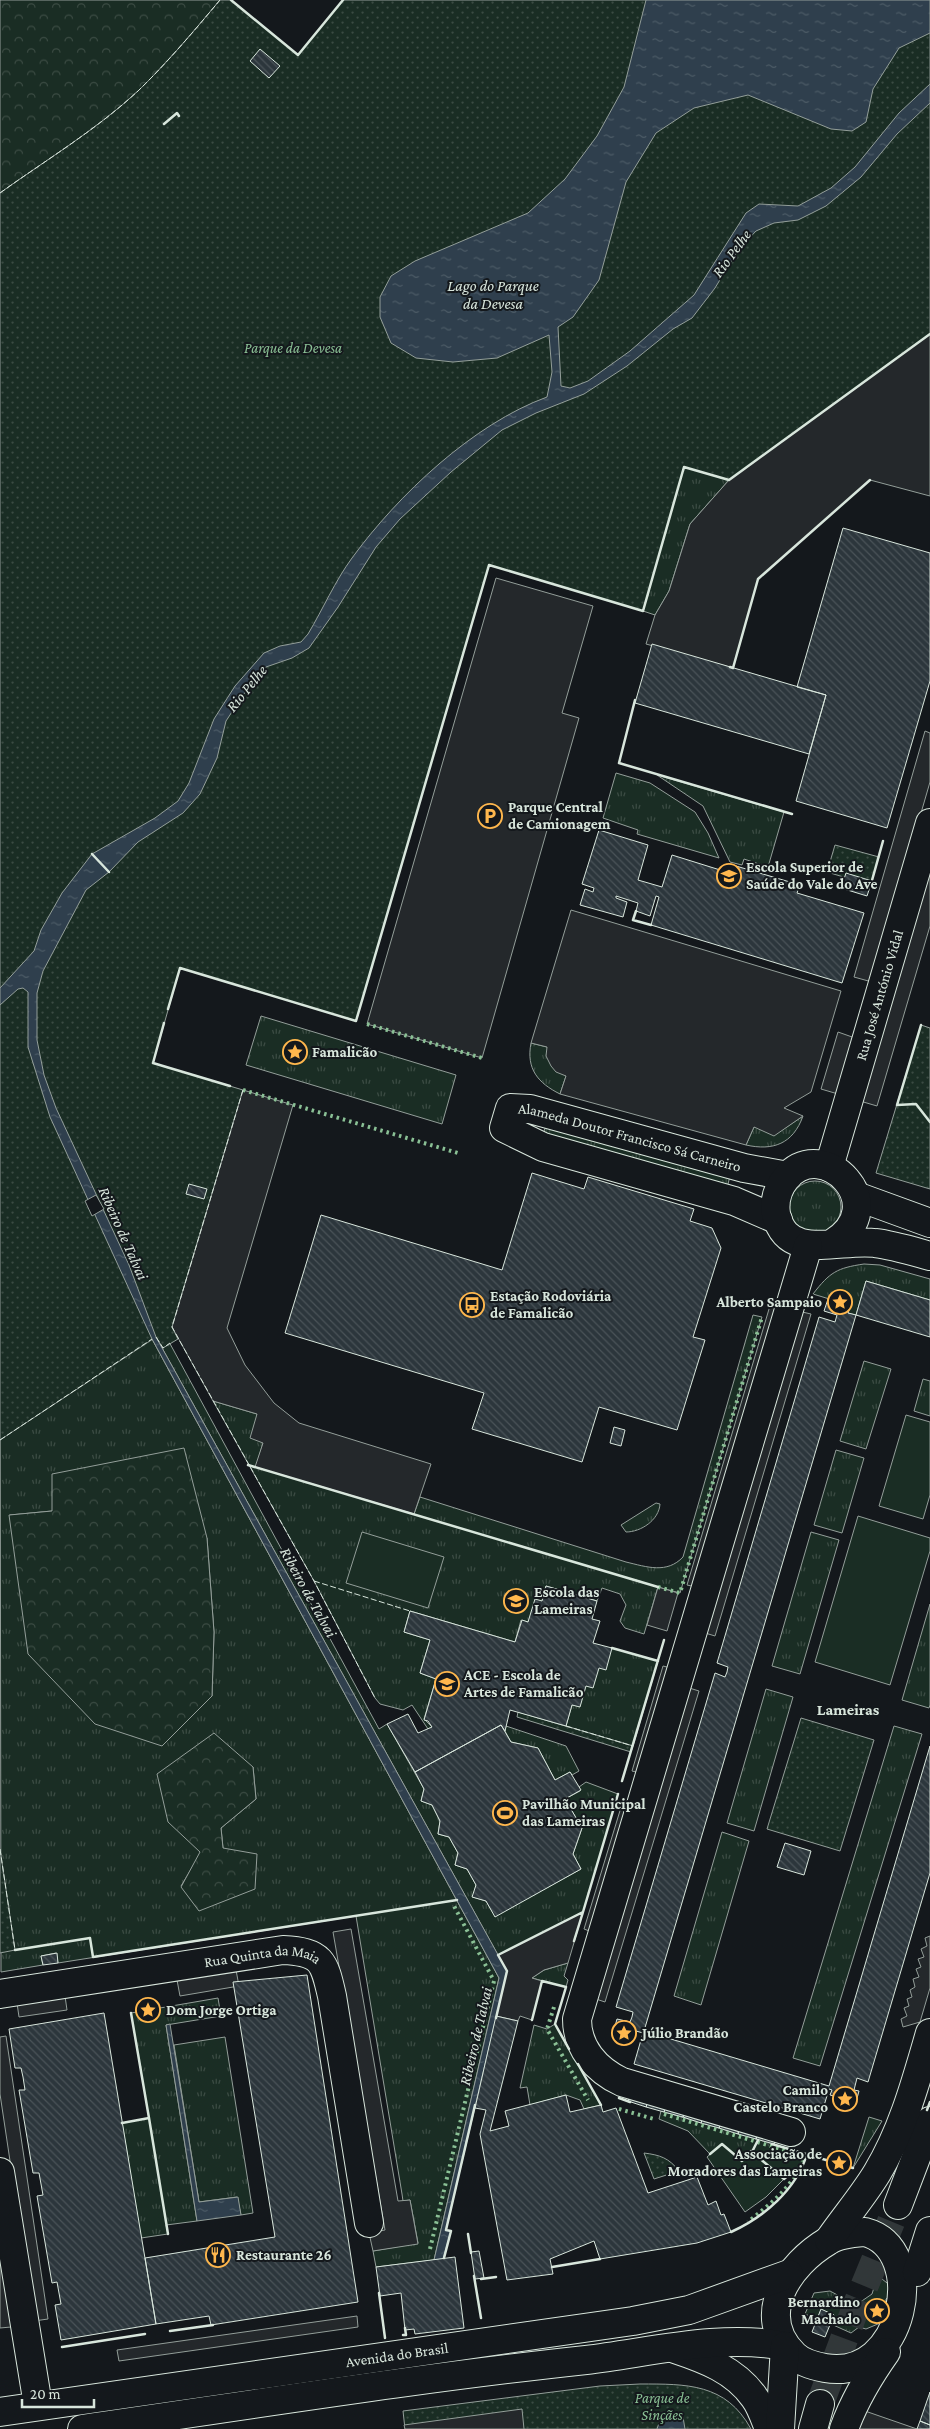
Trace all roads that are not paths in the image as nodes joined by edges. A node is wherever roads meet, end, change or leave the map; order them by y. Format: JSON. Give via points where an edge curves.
{"nodes":[{"id":1,"x":930,"y":823,"type":"edge"},
{"id":2,"x":829,"y":1167,"type":"junction"},
{"id":3,"x":788,"y":1176,"type":"junction"},
{"id":4,"x":856,"y":1196,"type":"junction"},
{"id":5,"x":778,"y":1220,"type":"junction"},
{"id":6,"x":930,"y":1223,"type":"edge"},
{"id":7,"x":821,"y":1244,"type":"junction"},
{"id":8,"x":930,"y":1256,"type":"edge"},
{"id":9,"x":0,"y":1994,"type":"edge"},
{"id":10,"x":930,"y":2032,"type":"edge"},
{"id":11,"x":930,"y":2121,"type":"edge"},
{"id":12,"x":791,"y":2132,"type":"dead end"},
{"id":13,"x":930,"y":2164,"type":"edge"},
{"id":14,"x":0,"y":2172,"type":"edge"},
{"id":15,"x":369,"y":2223,"type":"dead end"},
{"id":16,"x":930,"y":2232,"type":"edge"},
{"id":17,"x":829,"y":2240,"type":"junction"},
{"id":18,"x":923,"y":2273,"type":"edge"},
{"id":19,"x":789,"y":2274,"type":"junction"},
{"id":20,"x":785,"y":2346,"type":"junction"},
{"id":21,"x":889,"y":2347,"type":"junction"},
{"id":22,"x":674,"y":2349,"type":"junction"},
{"id":23,"x":38,"y":2406,"type":"junction"},
{"id":24,"x":0,"y":2412,"type":"edge"},
{"id":25,"x":828,"y":2420,"type":"edge"},
{"id":26,"x":82,"y":2429,"type":"edge"},
{"id":27,"x":770,"y":2429,"type":"edge"},
{"id":28,"x":780,"y":2429,"type":"edge"}],
"edges":[{"from":1,"to":2,"type":"street","name":"Rua José António Vidal"},
{"from":2,"to":3,"type":"street","via":[[808,1166]]},
{"from":2,"to":4,"type":"street","via":[[841,1173]]},
{"from":3,"to":5,"type":"street","via":[[778,1192]]},
{"from":3,"to":5,"type":"street","name":"Alameda Doutor Francisco Sá Carneiro","via":[[744,1168],[530,1109],[510,1108],[504,1128],[543,1147],[734,1201]]},
{"from":4,"to":6,"type":"street"},
{"from":4,"to":7,"type":"street","via":[[851,1228]]},
{"from":5,"to":7,"type":"street","name":"Alameda Doutor Francisco Sá Carneiro","via":[[790,1236]]},
{"from":7,"to":8,"type":"street","via":[[874,1243]]},
{"from":7,"to":12,"type":"street","via":[[577,2019],[577,2033],[582,2046],[589,2058],[608,2076]]},
{"from":9,"to":15,"type":"street","name":"Rua Quinta da Maia","via":[[283,1950],[304,1951],[317,1958],[326,1970],[332,1996]]},
{"from":10,"to":17,"type":"street","via":[[903,2121],[865,2190]]},
{"from":11,"to":13,"type":"street","via":[[905,2208]]},
{"from":14,"to":23,"type":"street"},
{"from":16,"to":18,"type":"street"},
{"from":17,"to":18,"type":"street","via":[[865,2232],[882,2235],[898,2244]]},
{"from":17,"to":19,"type":"street"},
{"from":18,"to":21,"type":"street","via":[[916,2322]]},
{"from":19,"to":20,"type":"street","via":[[777,2302],[775,2318],[778,2334]]},
{"from":19,"to":23,"type":"street","name":"Avenida do Brasil","via":[[689,2310],[633,2321]]},
{"from":20,"to":21,"type":"street","via":[[796,2357],[828,2368],[862,2364]]},
{"from":20,"to":22,"type":"street","name":"Avenida do Brasil","via":[[725,2341]]},
{"from":20,"to":28,"type":"street"},
{"from":21,"to":25,"type":"street","via":[[850,2410]]},
{"from":22,"to":26,"type":"street","name":"Avenida do Brasil","via":[[526,2366]]},
{"from":22,"to":27,"type":"street","via":[[720,2367],[739,2380],[755,2398]]},
{"from":23,"to":24,"type":"street","name":"Avenida do Brasil"}]}
